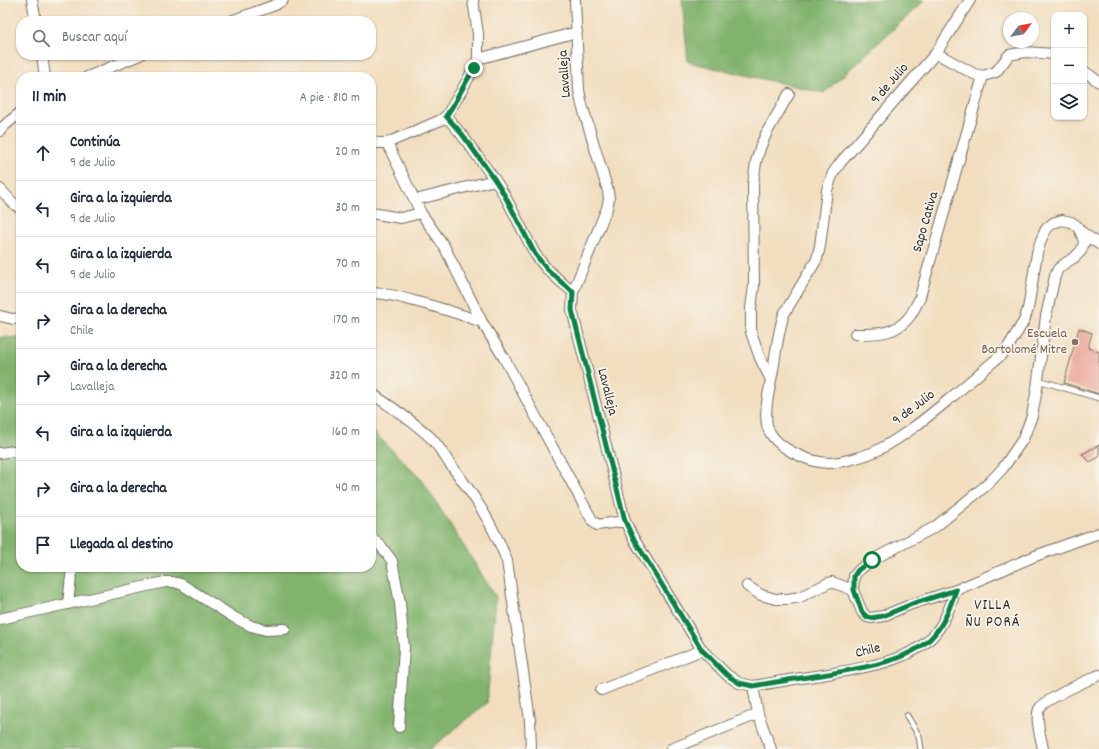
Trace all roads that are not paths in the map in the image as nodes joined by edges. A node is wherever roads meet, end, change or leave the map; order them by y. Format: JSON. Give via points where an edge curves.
{"nodes":[{"id":1,"x":32,"y":0,"type":"edge"},
{"id":2,"x":283,"y":0,"type":"edge"},
{"id":3,"x":473,"y":0,"type":"edge"},
{"id":4,"x":576,"y":0,"type":"edge"},
{"id":5,"x":970,"y":0,"type":"edge"},
{"id":6,"x":35,"y":16,"type":"edge"},
{"id":7,"x":244,"y":16,"type":"edge"},
{"id":8,"x":577,"y":32,"type":"junction"},
{"id":9,"x":936,"y":53,"type":"junction"},
{"id":10,"x":1051,"y":54,"type":"edge"},
{"id":11,"x":478,"y":58,"type":"junction"},
{"id":12,"x":43,"y":60,"type":"edge"},
{"id":13,"x":128,"y":60,"type":"edge"},
{"id":14,"x":44,"y":72,"type":"edge"},
{"id":15,"x":99,"y":72,"type":"edge"},
{"id":16,"x":1087,"y":73,"type":"edge"},
{"id":17,"x":983,"y":76,"type":"junction"},
{"id":18,"x":1099,"y":82,"type":"edge"},
{"id":19,"x":789,"y":94,"type":"dead end"},
{"id":20,"x":16,"y":116,"type":"edge"},
{"id":21,"x":446,"y":116,"type":"junction"},
{"id":22,"x":0,"y":131,"type":"edge"},
{"id":23,"x":376,"y":143,"type":"edge"},
{"id":24,"x":387,"y":143,"type":"junction"},
{"id":25,"x":495,"y":180,"type":"junction"},
{"id":26,"x":0,"y":189,"type":"edge"},
{"id":27,"x":415,"y":200,"type":"junction"},
{"id":28,"x":16,"y":205,"type":"edge"},
{"id":29,"x":421,"y":213,"type":"junction"},
{"id":30,"x":376,"y":214,"type":"edge"},
{"id":31,"x":1080,"y":231,"type":"junction"},
{"id":32,"x":1099,"y":244,"type":"edge"},
{"id":33,"x":573,"y":292,"type":"junction"},
{"id":34,"x":376,"y":293,"type":"edge"},
{"id":35,"x":0,"y":316,"type":"edge"},
{"id":36,"x":16,"y":319,"type":"edge"},
{"id":37,"x":482,"y":322,"type":"junction"},
{"id":38,"x":855,"y":334,"type":"dead end"},
{"id":39,"x":771,"y":380,"type":"junction"},
{"id":40,"x":1038,"y":380,"type":"junction"},
{"id":41,"x":376,"y":396,"type":"edge"},
{"id":42,"x":1099,"y":398,"type":"edge"},
{"id":43,"x":16,"y":451,"type":"edge"},
{"id":44,"x":0,"y":453,"type":"edge"},
{"id":45,"x":625,"y":521,"type":"junction"},
{"id":46,"x":1099,"y":533,"type":"edge"},
{"id":47,"x":376,"y":542,"type":"edge"},
{"id":48,"x":71,"y":572,"type":"edge"},
{"id":49,"x":747,"y":586,"type":"dead end"},
{"id":50,"x":854,"y":590,"type":"junction"},
{"id":51,"x":956,"y":590,"type":"junction"},
{"id":52,"x":68,"y":604,"type":"junction"},
{"id":53,"x":0,"y":620,"type":"edge"},
{"id":54,"x":285,"y":629,"type":"dead end"},
{"id":55,"x":702,"y":650,"type":"junction"},
{"id":56,"x":1099,"y":675,"type":"edge"},
{"id":57,"x":753,"y":686,"type":"junction"},
{"id":58,"x":601,"y":690,"type":"dead end"},
{"id":59,"x":758,"y":714,"type":"junction"},
{"id":60,"x":907,"y":716,"type":"dead end"},
{"id":61,"x":399,"y":727,"type":"dead end"},
{"id":62,"x":531,"y":749,"type":"edge"},
{"id":63,"x":671,"y":749,"type":"edge"},
{"id":64,"x":771,"y":749,"type":"edge"},
{"id":65,"x":921,"y":749,"type":"edge"},
{"id":66,"x":1043,"y":749,"type":"edge"}],
"edges":[{"from":1,"to":6,"type":"street"},
{"from":2,"to":7,"type":"street"},
{"from":3,"to":11,"type":"street","via":[[478,34]]},
{"from":4,"to":8,"type":"street","name":"Lavalleja"},
{"from":5,"to":9,"type":"street","name":"9 de Julio"},
{"from":8,"to":11,"type":"street"},
{"from":8,"to":33,"type":"street","name":"Lavalleja","via":[[579,90],[608,191],[608,199],[607,208]]},
{"from":9,"to":17,"type":"street","via":[[974,74]]},
{"from":9,"to":39,"type":"street","name":"9 de Julio","via":[[833,173],[827,190],[817,259],[784,314]]},
{"from":10,"to":17,"type":"street","via":[[1025,52],[1008,55],[996,72]]},
{"from":11,"to":21,"type":"street"},
{"from":12,"to":14,"type":"street"},
{"from":13,"to":15,"type":"street"},
{"from":16,"to":18,"type":"street"},
{"from":17,"to":38,"type":"street","name":"Sapo Cativa","via":[[919,300],[910,316],[894,330]]},
{"from":19,"to":39,"type":"street","via":[[760,148],[753,184],[754,286],[751,332]]},
{"from":20,"to":22,"type":"street"},
{"from":21,"to":24,"type":"street"},
{"from":21,"to":25,"type":"street"},
{"from":23,"to":24,"type":"street"},
{"from":24,"to":27,"type":"street"},
{"from":25,"to":27,"type":"street"},
{"from":25,"to":33,"type":"street","via":[[535,254],[546,268]]},
{"from":26,"to":28,"type":"street"},
{"from":27,"to":29,"type":"street"},
{"from":29,"to":30,"type":"street","via":[[401,218]]},
{"from":29,"to":37,"type":"street","via":[[444,246]]},
{"from":31,"to":32,"type":"street"},
{"from":31,"to":39,"type":"street","name":"9 de Julio","via":[[1071,222],[1062,220],[1046,229],[1037,253],[1028,309],[1024,321],[1008,347],[916,427],[878,450],[854,459],[829,463],[813,461],[787,449],[775,440],[768,426]]},
{"from":31,"to":40,"type":"street","via":[[1084,243],[1080,251],[1058,269],[1055,276],[1046,316]]},
{"from":33,"to":45,"type":"street","name":"Lavalleja","via":[[572,310]]},
{"from":34,"to":37,"type":"street","via":[[444,309]]},
{"from":35,"to":36,"type":"street"},
{"from":37,"to":45,"type":"street","via":[[592,520],[597,525]]},
{"from":40,"to":42,"type":"lane"},
{"from":40,"to":50,"type":"street","via":[[1032,416],[1022,439],[1003,468],[988,484],[935,527],[858,570],[854,576]]},
{"from":41,"to":62,"type":"street","via":[[403,414],[431,438],[468,488],[491,524],[500,544],[507,561],[530,720]]},
{"from":43,"to":44,"type":"street"},
{"from":45,"to":55,"type":"street","name":"Lavalleja"},
{"from":46,"to":51,"type":"street","via":[[1035,556]]},
{"from":47,"to":61,"type":"street","via":[[392,561],[400,603],[404,648]]},
{"from":48,"to":52,"type":"street"},
{"from":49,"to":50,"type":"street","via":[[761,595],[776,599],[800,597],[828,582]]},
{"from":50,"to":51,"type":"street","via":[[862,612],[871,618]]},
{"from":51,"to":57,"type":"street","name":"Chile","via":[[950,607],[931,638],[902,656],[873,666]]},
{"from":52,"to":53,"type":"street"},
{"from":52,"to":54,"type":"street","via":[[173,582],[181,584],[251,626],[266,630]]},
{"from":55,"to":57,"type":"street","name":"Lavalleja","via":[[727,675],[739,683]]},
{"from":55,"to":58,"type":"street"},
{"from":56,"to":66,"type":"street","via":[[1047,701],[1039,708]]},
{"from":57,"to":59,"type":"street"},
{"from":59,"to":63,"type":"street"},
{"from":59,"to":64,"type":"street"},
{"from":60,"to":65,"type":"lane","via":[[919,736]]}]}
